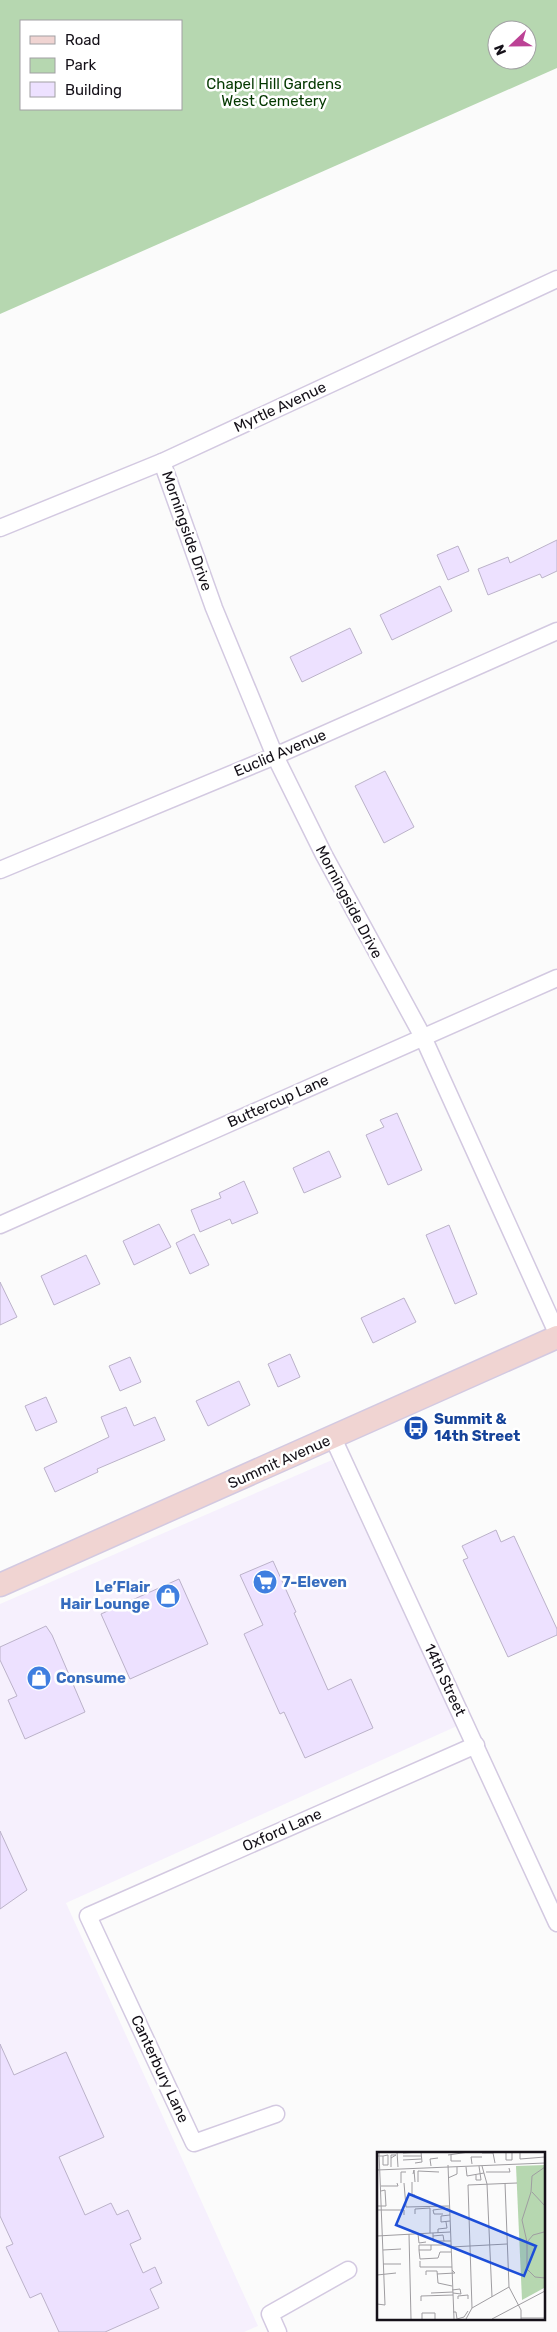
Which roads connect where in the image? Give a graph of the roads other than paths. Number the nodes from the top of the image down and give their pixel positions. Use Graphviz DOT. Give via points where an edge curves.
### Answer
graph roads {
  1 [pos="557,279"];
  2 [pos="162,462"];
  3 [pos="0,528"];
  4 [pos="557,631"];
  5 [pos="275,756"];
  6 [pos="0,870"];
  7 [pos="557,978"];
  8 [pos="423,1038"];
  9 [pos="0,1225"];
  10 [pos="557,1333"];
  11 [pos="557,1337"];
  12 [pos="333,1438"];
  13 [pos="0,1585"];
  14 [pos="476,1745"];
  15 [pos="88,1916"];
  16 [pos="557,1923"];
  17 [pos="276,2114"];
  18 [pos="348,2270"];
  19 [pos="278,2332"];
  1 -- 2 [label="street, Myrtle Avenue"];
  2 -- 3 [label="street, Myrtle Avenue"];
  2 -- 5 [label="street, Morningside Drive" via="214,608"];
  4 -- 5 [label="street, Euclid Avenue"];
  5 -- 6 [label="street, Euclid Avenue"];
  5 -- 8 [label="street, Morningside Drive" via="324,855"];
  7 -- 8 [label="street, Buttercup Lane"];
  8 -- 9 [label="street, Buttercup Lane"];
  8 -- 10 [label="street, Morningside Drive"];
  11 -- 12 [label="main road, Summit Avenue"];
  12 -- 13 [label="main road, Summit Avenue"];
  12 -- 14 [label="street, 14th Street"];
  14 -- 15 [label="street, Oxford Lane"];
  14 -- 16 [label="street, 14th Street"];
  15 -- 17 [label="street, Canterbury Lane" via="194,2143"];
  18 -- 19 [label="street" via="270,2314"];
}
